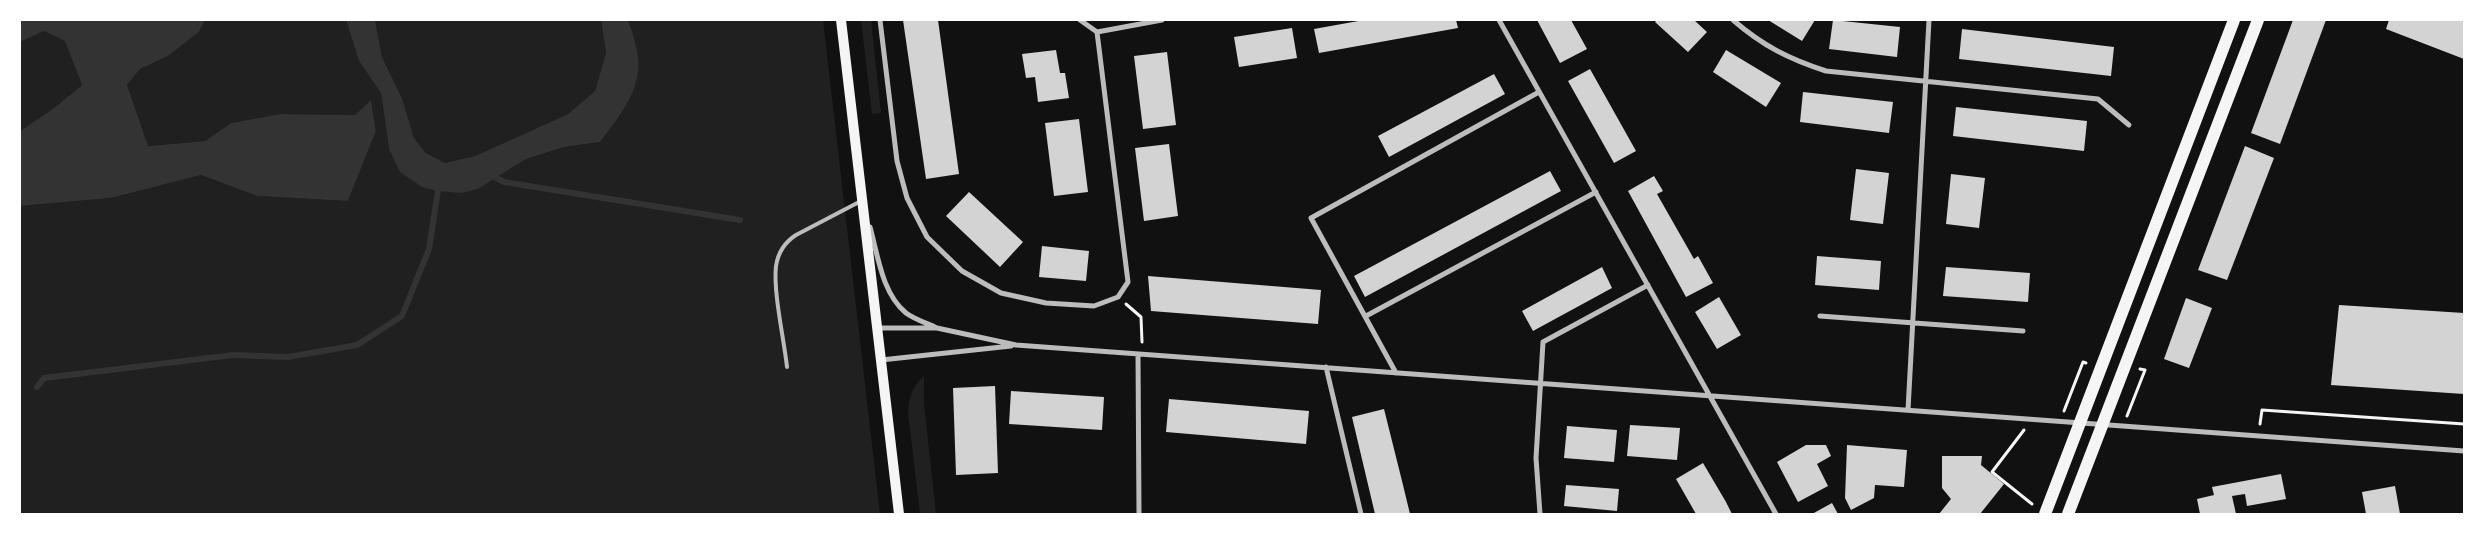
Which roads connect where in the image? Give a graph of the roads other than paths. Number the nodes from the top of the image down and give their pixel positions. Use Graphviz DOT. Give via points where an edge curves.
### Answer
graph roads {
  1 [pos="841,20"];
  2 [pos="880,20"];
  3 [pos="1080,20"];
  4 [pos="1162,20"];
  5 [pos="1499,20"];
  6 [pos="1734,20"];
  7 [pos="1929,20"];
  8 [pos="2234,20"];
  9 [pos="2258,20"];
  10 [pos="1097,32"];
  11 [pos="1926,81"];
  12 [pos="1540,92"];
  13 [pos="2129,124"];
  14 [pos="1596,192"];
  15 [pos="862,200"];
  16 [pos="1648,285"];
  17 [pos="1366,316"];
  18 [pos="1820,316"];
  19 [pos="1912,323"];
  20 [pos="878,328"];
  21 [pos="937,328"];
  22 [pos="2023,331"];
  23 [pos="1016,345"];
  24 [pos="1140,354"];
  25 [pos="881,360"];
  26 [pos="787,367"];
  27 [pos="1326,368"];
  28 [pos="1396,373"];
  29 [pos="1540,383"];
  30 [pos="1709,395"];
  31 [pos="1908,410"];
  32 [pos="2464,451"];
  33 [pos="900,514"];
  34 [pos="1139,514"];
  35 [pos="1361,514"];
  36 [pos="1540,514"];
  37 [pos="1776,514"];
  38 [pos="2045,514"];
  39 [pos="2068,514"];
  1 -- 15 [label="main road"];
  2 -- 10 [label="street" via="897,161 907,198 927,237 962,271 1001,293 1046,303 1094,306 1118,297 1128,282"];
  3 -- 10 [label="street"];
  4 -- 10 [label="street"];
  5 -- 12 [label="street"];
  6 -- 11 [label="street" via="1755,39 1790,59 1826,71"];
  7 -- 11 [label="street"];
  8 -- 38 [label="main road"];
  9 -- 39 [label="main road"];
  11 -- 13 [label="street" via="2098,99"];
  11 -- 19 [label="street"];
  12 -- 14 [label="street"];
  12 -- 17 [label="street" via="1312,218"];
  14 -- 16 [label="street"];
  14 -- 17 [label="street"];
  15 -- 20 [label="main road"];
  15 -- 21 [label="street" via="883,278 892,297 907,314"];
  15 -- 26 [label="lane" via="796,235 787,241 780,254 776,279"];
  16 -- 29 [label="street" via="1543,342"];
  16 -- 30 [label="street"];
  17 -- 28 [label="street"];
  18 -- 19 [label="street"];
  19 -- 22 [label="street"];
  19 -- 31 [label="street"];
  20 -- 21 [label="street"];
  20 -- 25 [label="main road"];
  21 -- 23 [label="street"];
  23 -- 24 [label="street"];
  23 -- 25 [label="street"];
  24 -- 27 [label="street"];
  24 -- 34 [label="street"];
  25 -- 33 [label="main road"];
  27 -- 28 [label="street"];
  27 -- 35 [label="street"];
  28 -- 29 [label="street"];
  29 -- 30 [label="street"];
  29 -- 36 [label="street" via="1536,458"];
  30 -- 31 [label="street"];
  30 -- 37 [label="street"];
  31 -- 32 [label="street"];
}
